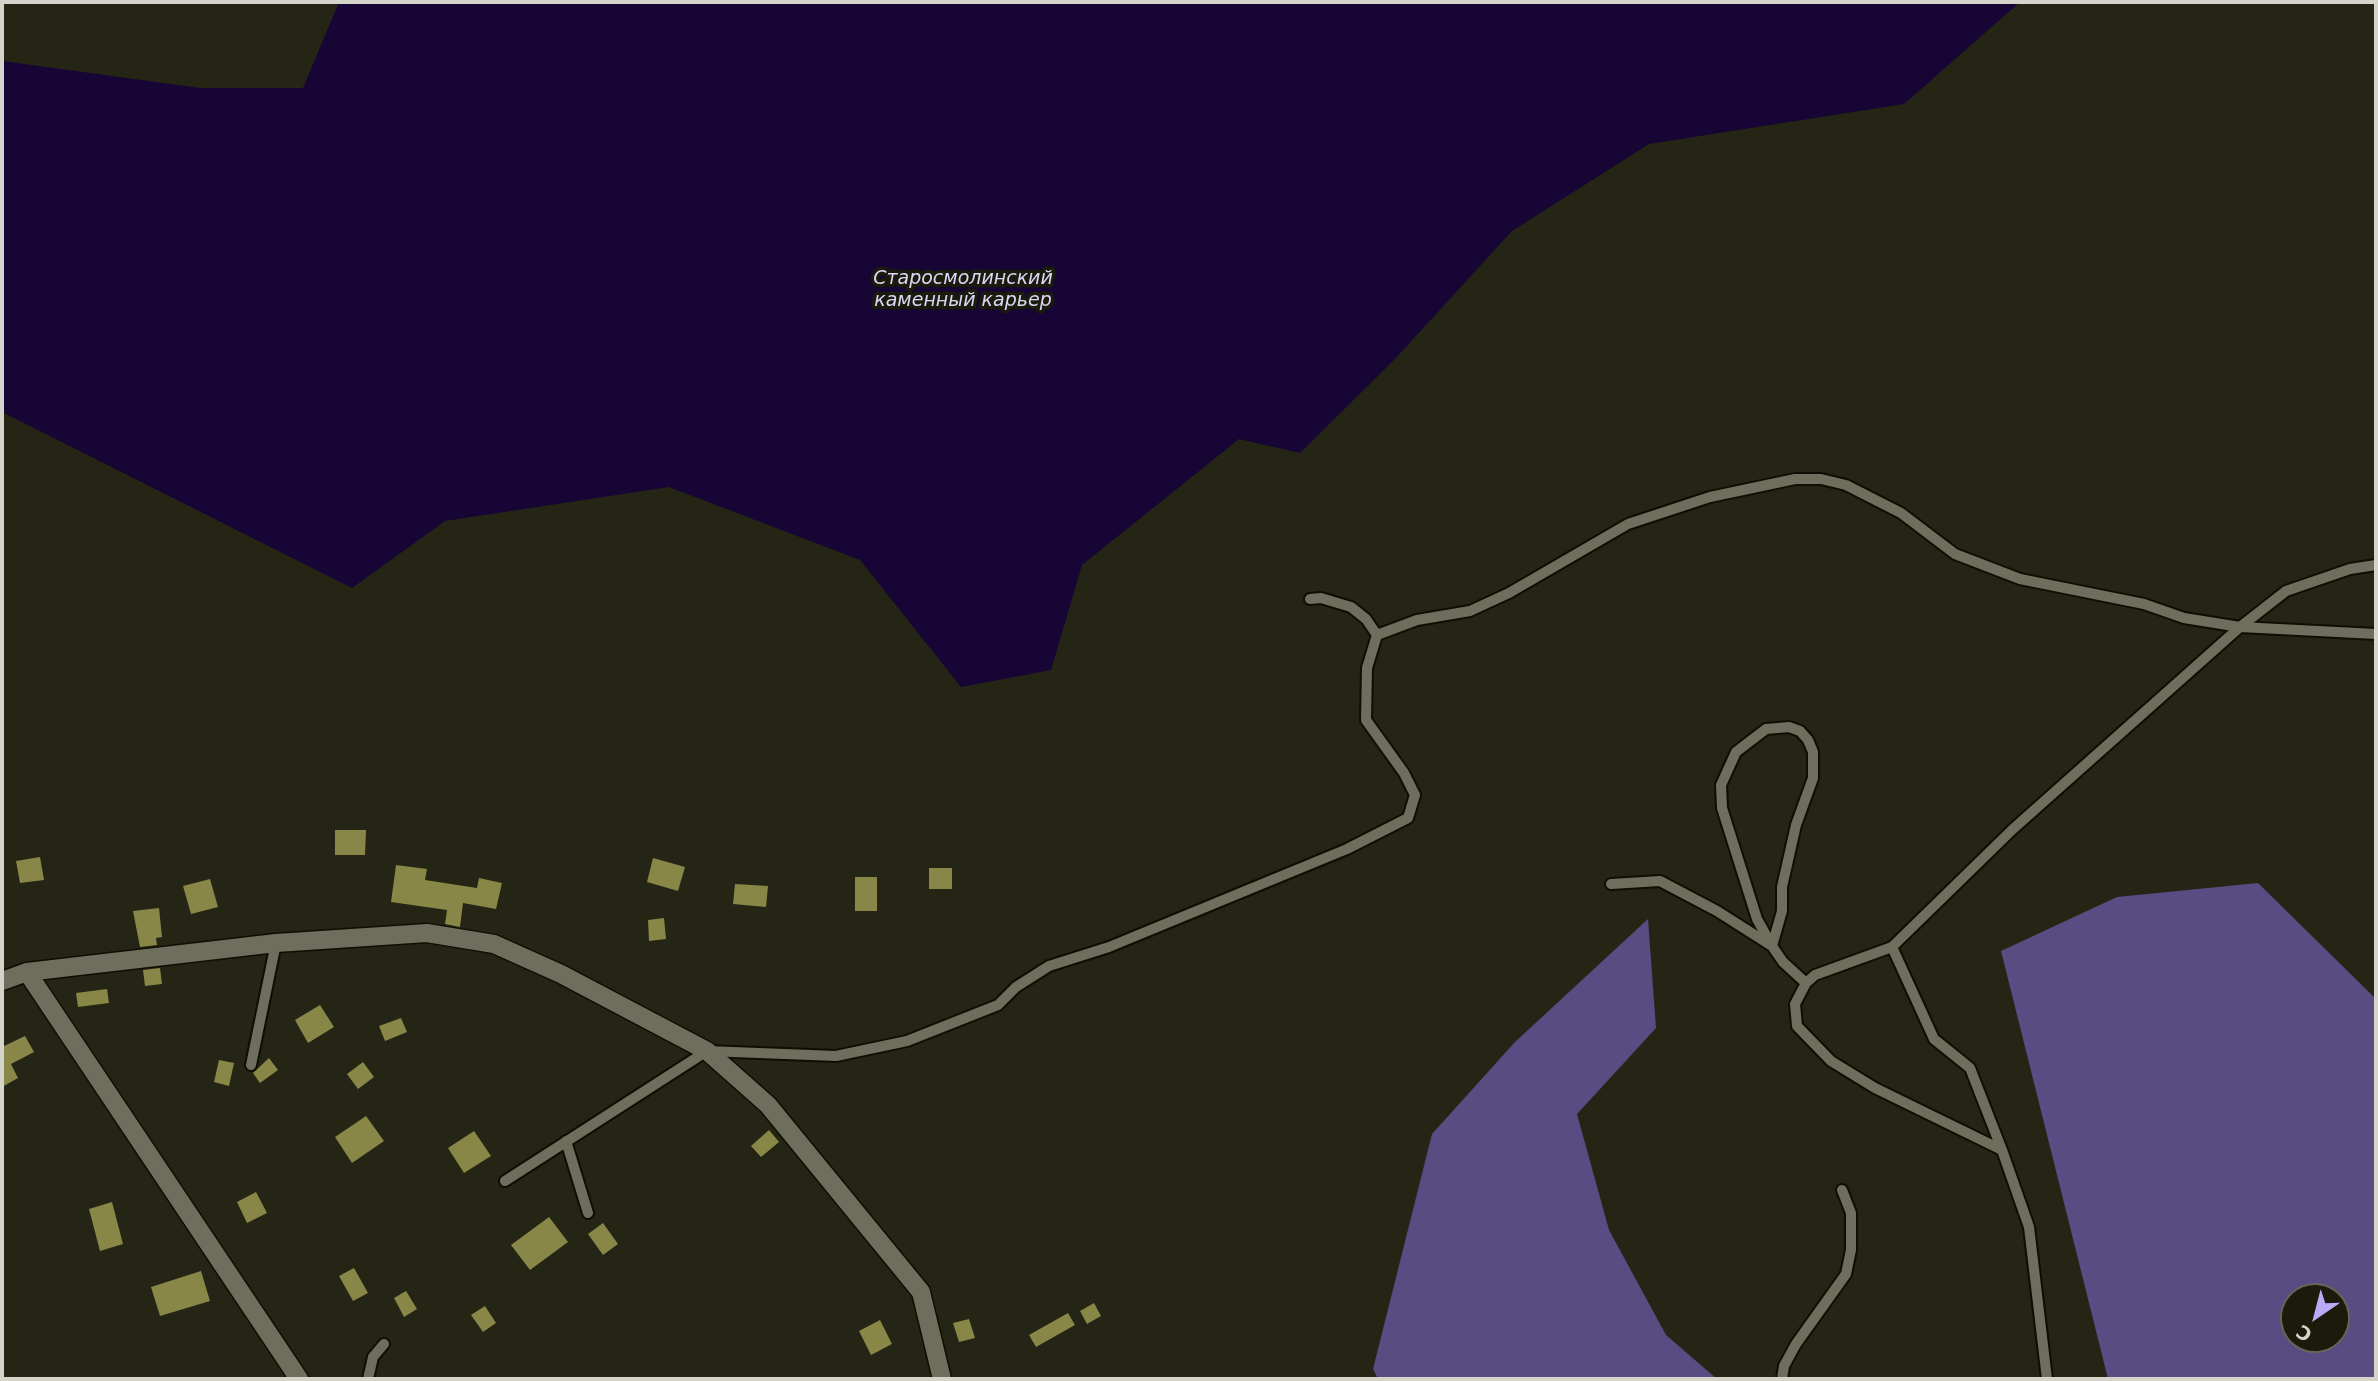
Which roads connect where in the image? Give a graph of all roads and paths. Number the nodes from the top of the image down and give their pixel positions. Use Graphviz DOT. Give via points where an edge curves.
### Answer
graph roads {
  1 [pos="2376,565"];
  2 [pos="1310,599"];
  3 [pos="2240,627"];
  4 [pos="2376,634"];
  5 [pos="1377,635"];
  6 [pos="1611,884"];
  7 [pos="276,943"];
  8 [pos="1772,946"];
  9 [pos="1892,947"];
  10 [pos="27,972"];
  11 [pos="2,981"];
  12 [pos="1806,983"];
  13 [pos="707,1051"];
  14 [pos="251,1065"];
  15 [pos="566,1141"];
  16 [pos="2002,1150"];
  17 [pos="505,1181"];
  18 [pos="1842,1190"];
  19 [pos="588,1213"];
  20 [pos="384,1344"];
  21 [pos="299,1379"];
  22 [pos="368,1379"];
  23 [pos="942,1379"];
  24 [pos="1782,1379"];
  25 [pos="2047,1379"];
  1 -- 3 [label="lane" via="2286,591"];
  2 -- 5 [label="lane" via="1351,607"];
  3 -- 4 [label="lane"];
  3 -- 5 [label="lane" via="2020,579 1955,554 1901,513 1846,485 1795,479 1710,497 1628,524 1470,611 1416,620"];
  3 -- 9 [label="lane" via="2013,829"];
  5 -- 13 [label="lane" via="1367,667 1366,720 1415,795 1408,818 1297,870 1109,947 1049,966 998,1005 907,1041 836,1056"];
  6 -- 8 [label="lane" via="1660,881"];
  7 -- 10 [label="street"];
  7 -- 13 [label="street" via="427,933 494,944"];
  7 -- 14 [label="lane"];
  8 -- 8 [label="lane" via="1757,919 1722,808 1721,785 1736,752 1766,729 1789,727 1808,740 1813,778 1796,825"];
  8 -- 12 [label="lane"];
  9 -- 12 [label="lane" via="1815,975"];
  9 -- 16 [label="lane" via="1934,1038 1970,1068"];
  10 -- 11 [label="street"];
  10 -- 21 [label="street"];
  12 -- 16 [label="lane" via="1795,1004 1797,1026 1831,1061 1875,1088"];
  13 -- 15 [label="lane"];
  13 -- 23 [label="street" via="768,1105 920,1292"];
  15 -- 17 [label="lane"];
  15 -- 19 [label="lane"];
  16 -- 25 [label="lane" via="2029,1227"];
  18 -- 24 [label="lane" via="1851,1213 1852,1250 1846,1274 1796,1344"];
  20 -- 22 [label="lane" via="373,1357"];
}
